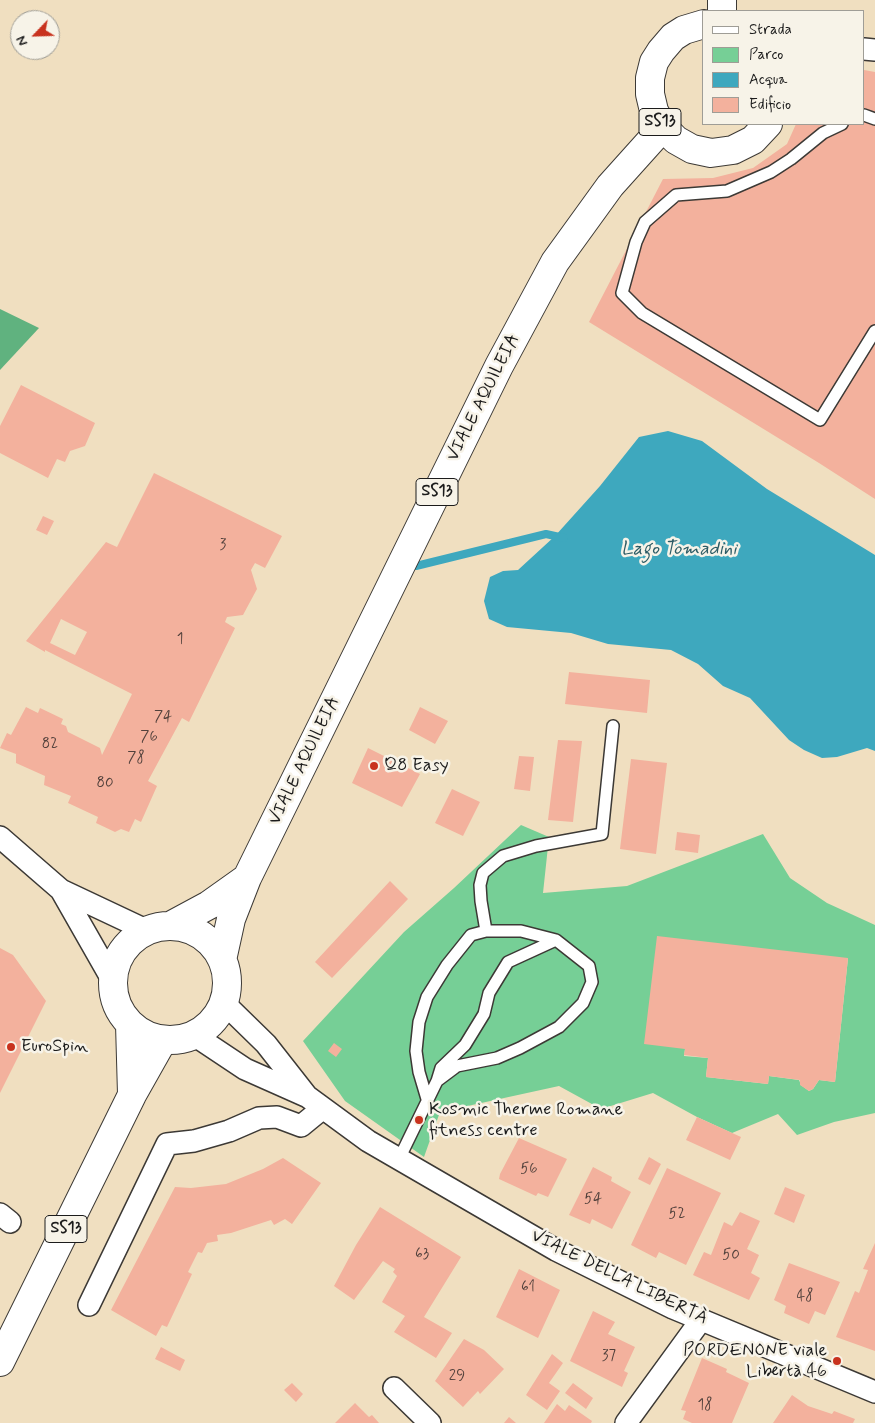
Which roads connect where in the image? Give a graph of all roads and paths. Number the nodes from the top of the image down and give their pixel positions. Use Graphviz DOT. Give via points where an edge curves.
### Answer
graph roads {
  1 [pos="702,25"];
  2 [pos="767,125"];
  3 [pos="840,125"];
  4 [pos="663,128"];
  5 [pos="875,330"];
  6 [pos="612,726"];
  7 [pos="0,837"];
  8 [pos="247,878"];
  9 [pos="61,890"];
  10 [pos="159,929"];
  11 [pos="486,930"];
  12 [pos="556,940"];
  13 [pos="222,960"];
  14 [pos="114,983"];
  15 [pos="224,1003"];
  16 [pos="130,1024"];
  17 [pos="194,1035"];
  18 [pos="163,1040"];
  19 [pos="437,1081"];
  20 [pos="132,1095"];
  21 [pos="427,1099"];
  22 [pos="315,1102"];
  23 [pos="399,1159"];
  24 [pos="90,1305"];
  25 [pos="701,1320"];
  26 [pos="0,1362"];
  27 [pos="394,1388"];
  28 [pos="875,1392"];
  29 [pos="430,1423"];
  30 [pos="626,1423"];
  1 -- 4 [label="main road, SS13" via="673,37 654,62 650,94"];
  2 -- 4 [label="main road, SS13" via="753,140 733,150 711,153 692,149"];
  3 -- 5 [label="lane" via="823,133 763,176 727,191 676,195 645,222 622,293 642,312 820,420"];
  4 -- 8 [label="main road, VIALE AQUILEIA / SS13" via="610,186 555,262 499,366"];
  6 -- 11 [label="lane" via="602,834 536,846 503,856 483,873 480,885"];
  7 -- 9 [label="street"];
  8 -- 10 [label="main road, VIALE AQUILEIA / SS13" via="210,904"];
  8 -- 13 [label="main road, VIALE AQUILEIA / SS13" via="230,919"];
  9 -- 10 [label="street"];
  9 -- 14 [label="street"];
  10 -- 13 [label="main road, VIALE AQUILEIA / SS13" via="184,928 196,933 216,949"];
  10 -- 14 [label="main road, VIALE AQUILEIA / SS13" via="138,936 123,952"];
  11 -- 12 [label="lane" via="521,931"];
  11 -- 21 [label="lane" via="471,935 447,965 427,997 418,1022 416,1051"];
  12 -- 19 [label="lane" via="508,962 490,992 484,1014 465,1045 441,1068"];
  12 -- 19 [label="lane" via="589,966 592,982 583,1003 559,1027 520,1048 497,1058 457,1066"];
  13 -- 15 [label="main road, VIALE AQUILEIA / SS13" via="227,974"];
  14 -- 16 [label="main road, VIALE AQUILEIA / SS13" via="118,1006"];
  15 -- 17 [label="main road, VIALE AQUILEIA / SS13" via="212,1022"];
  15 -- 22 [label="street, VIALE DELLA LIBERTÀ" via="266,1044"];
  16 -- 18 [label="main road, VIALE AQUILEIA / SS13" via="140,1032"];
  16 -- 20 [label="main road, SS13"];
  17 -- 18 [label="main road, VIALE AQUILEIA / SS13" via="179,1040"];
  17 -- 22 [label="street, VIALE DELLA LIBERTÀ" via="245,1069"];
  18 -- 20 [label="main road, SS13"];
  19 -- 21 [label="lane"];
  20 -- 26 [label="main road, SS13"];
  21 -- 23 [label="lane"];
  22 -- 23 [label="street, VIALE DELLA LIBERTÀ" via="368,1141"];
  22 -- 24 [label="street" via="300,1126 277,1117 259,1118 194,1141 167,1144"];
  23 -- 25 [label="street, VIALE DELLA LIBERTÀ" via="556,1250"];
  25 -- 28 [label="street, VIALE DELLA LIBERTÀ"];
  25 -- 30 [label="street"];
  27 -- 29 [label="street"];
}
